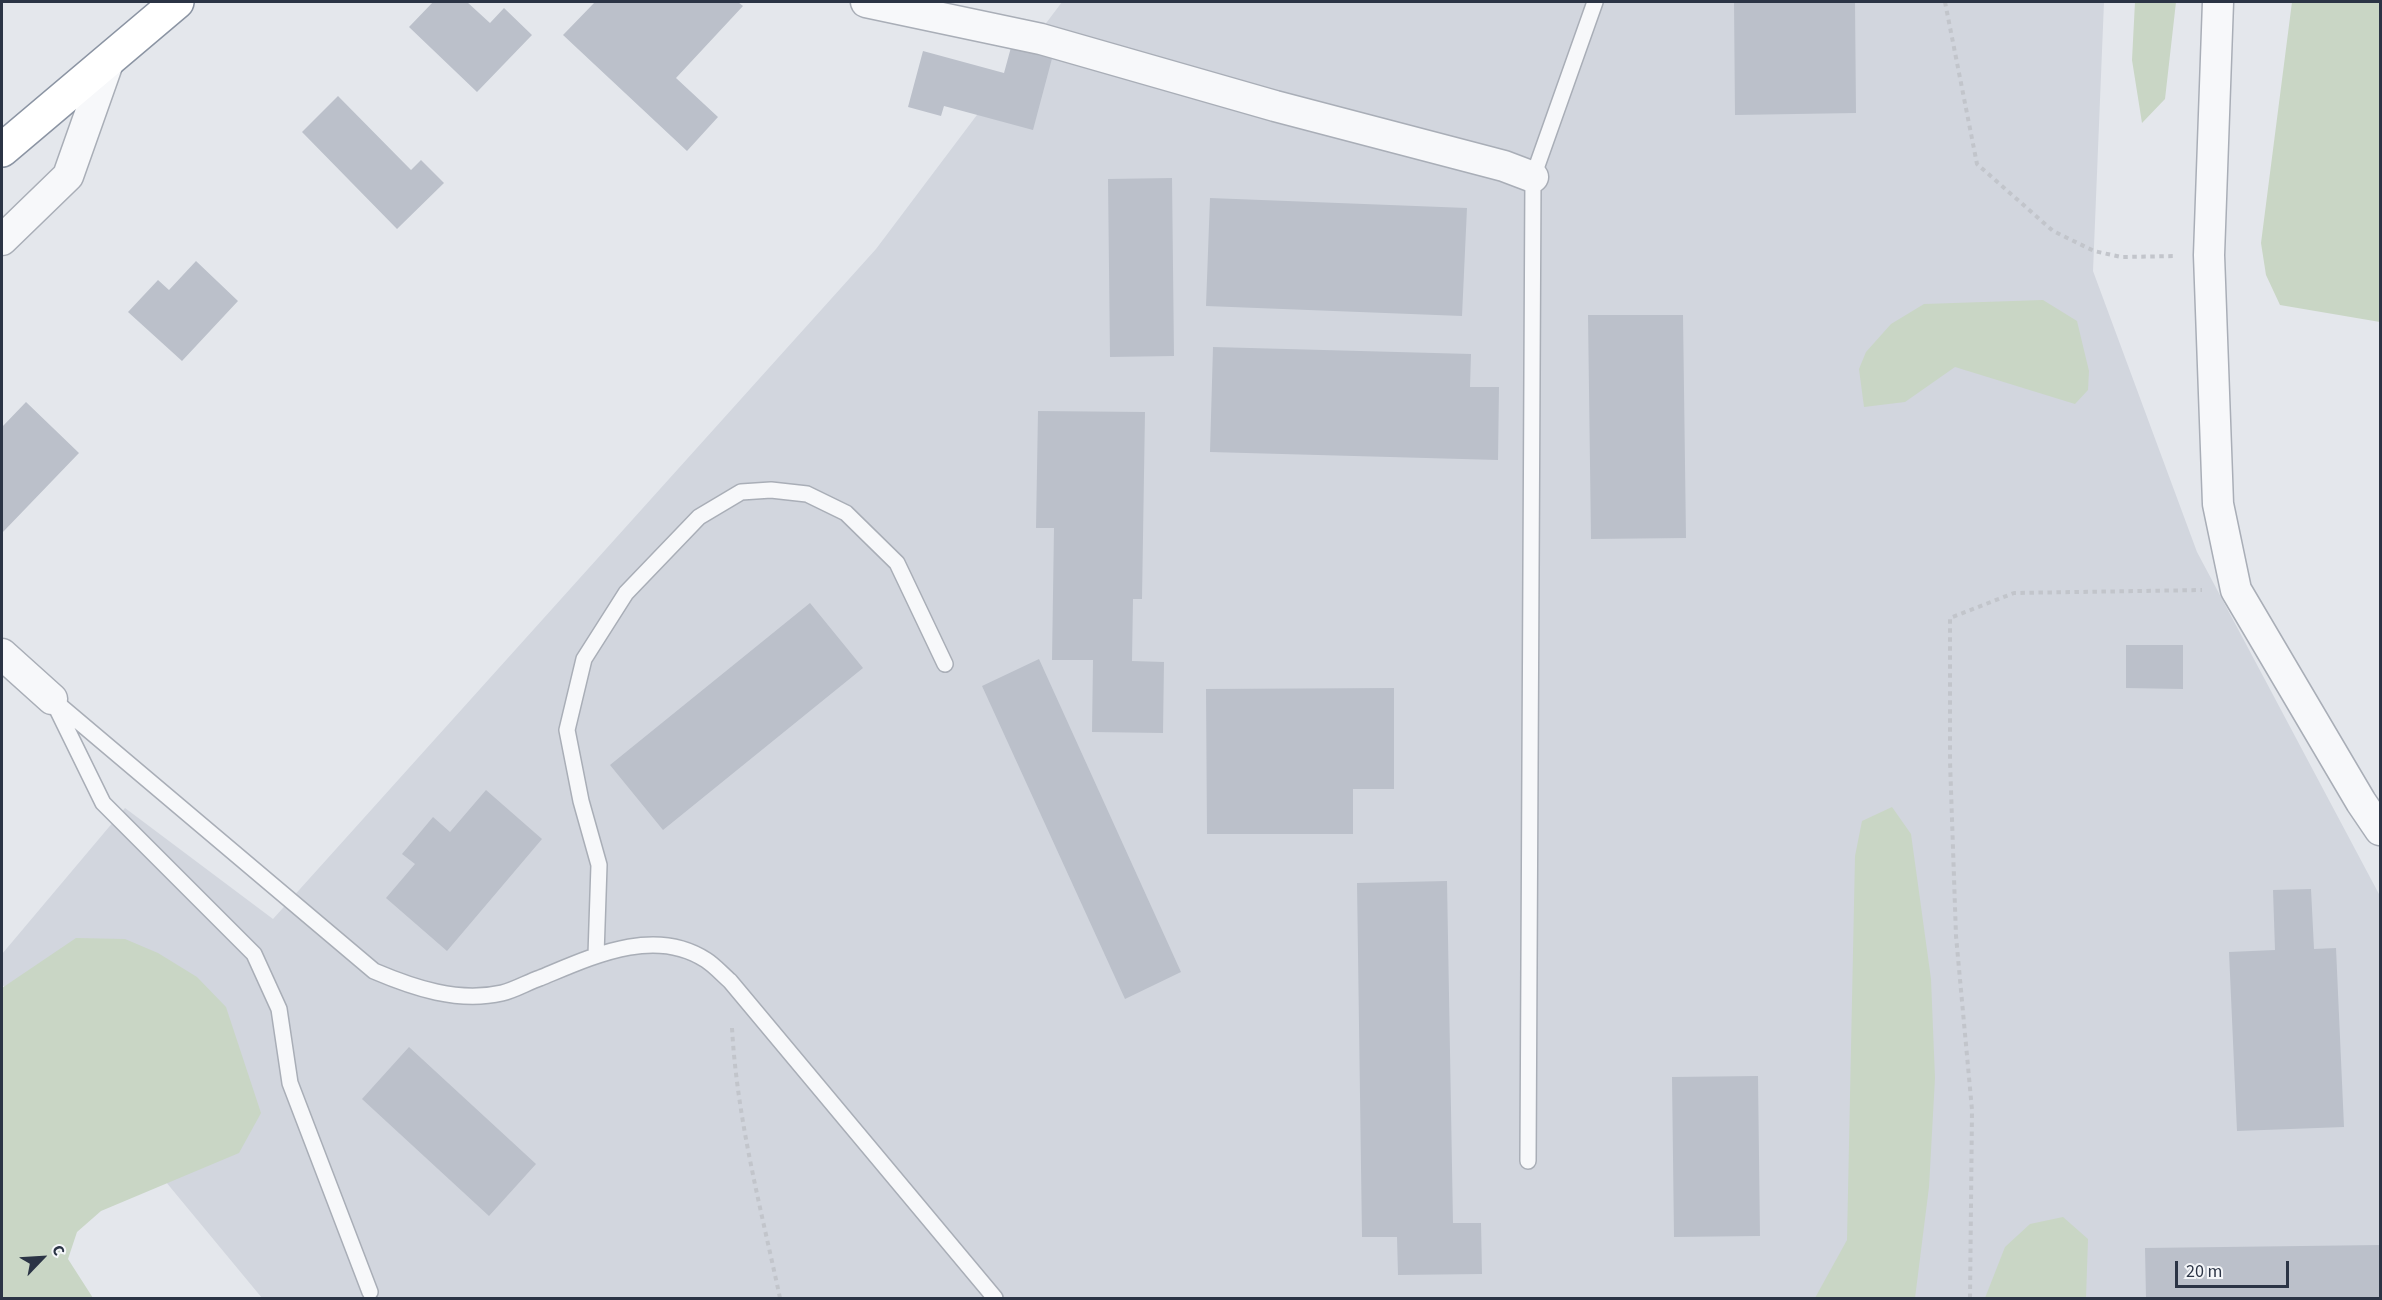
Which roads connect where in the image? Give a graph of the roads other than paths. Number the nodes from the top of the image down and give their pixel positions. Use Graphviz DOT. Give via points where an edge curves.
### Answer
graph roads {
  1 [pos="177,2"];
  2 [pos="866,2"];
  3 [pos="1596,2"];
  4 [pos="2218,2"];
  5 [pos="109,60"];
  6 [pos="2,150"];
  7 [pos="1533,177"];
  8 [pos="2,240"];
  9 [pos="2,654"];
  10 [pos="945,664"];
  11 [pos="52,699"];
  12 [pos="2380,830"];
  13 [pos="596,955"];
  14 [pos="1528,1161"];
  15 [pos="370,1292"];
  16 [pos="996,1299"];
  1 -- 5 [label="highway"];
  2 -- 7 [label="street" via="1041,39"];
  3 -- 7 [label="lane"];
  4 -- 12 [label="street" via="2209,255 2218,504 2235,590"];
  5 -- 6 [label="highway"];
  5 -- 8 [label="street" via="69,176"];
  7 -- 14 [label="lane"];
  9 -- 11 [label="street"];
  10 -- 13 [label="lane" via="897,563 846,513 807,494 771,490 741,492 699,517 626,592 584,659 567,730 599,865"];
  11 -- 13 [label="lane" via="374,971 412,987 455,995 502,993"];
  11 -- 15 [label="lane" via="103,803 254,954 279,1009 290,1083"];
  13 -- 16 [label="lane" via="638,945 676,947 706,960 730,981"];
}
